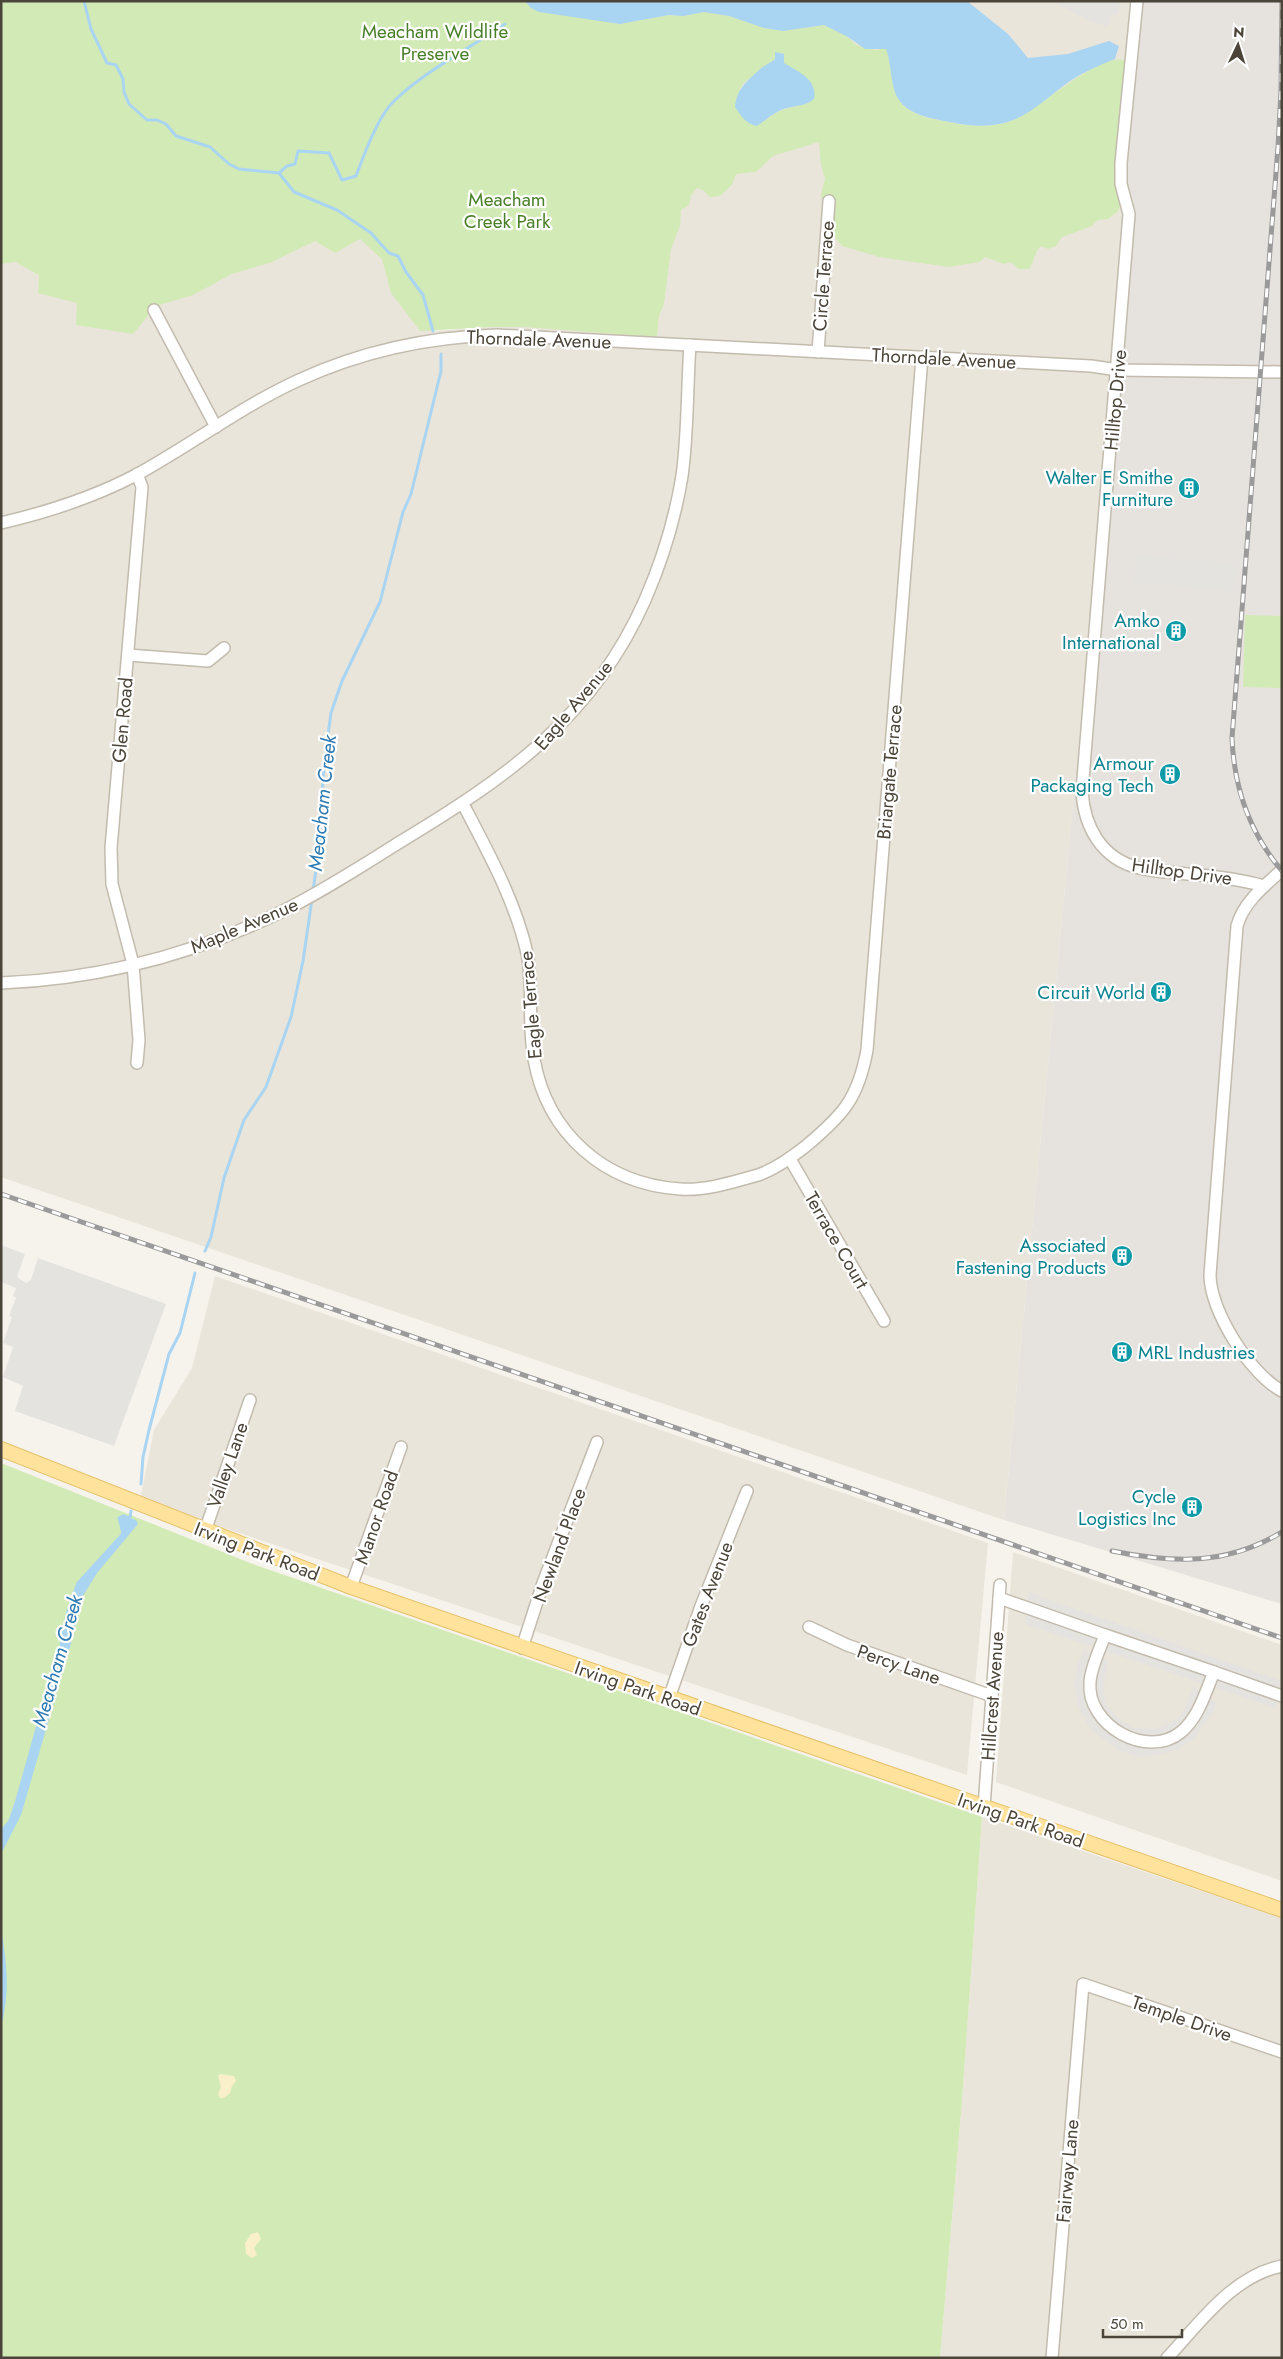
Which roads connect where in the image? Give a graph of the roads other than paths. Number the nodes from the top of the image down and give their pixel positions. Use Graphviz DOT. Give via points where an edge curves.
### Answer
graph roads {
  1 [pos="1137,1"];
  2 [pos="829,201"];
  3 [pos="154,310"];
  4 [pos="690,345"];
  5 [pos="818,352"];
  6 [pos="922,357"];
  7 [pos="1118,370"];
  8 [pos="1282,372"];
  9 [pos="216,427"];
  10 [pos="137,474"];
  11 [pos="1,523"];
  12 [pos="224,648"];
  13 [pos="128,655"];
  14 [pos="463,804"];
  15 [pos="1282,870"];
  16 [pos="1264,886"];
  17 [pos="133,964"];
  18 [pos="1,983"];
  19 [pos="137,1063"];
  20 [pos="560,1124"];
  21 [pos="790,1159"];
  22 [pos="884,1320"];
  23 [pos="1282,1391"];
  24 [pos="250,1400"];
  25 [pos="597,1442"];
  26 [pos="401,1447"];
  27 [pos="1,1449"];
  28 [pos="746,1491"];
  29 [pos="205,1530"];
  30 [pos="1000,1585"];
  31 [pos="351,1587"];
  32 [pos="999,1598"];
  33 [pos="809,1627"];
  34 [pos="1105,1635"];
  35 [pos="522,1648"];
  36 [pos="1214,1672"];
  37 [pos="992,1696"];
  38 [pos="1282,1696"];
  39 [pos="669,1698"];
  40 [pos="984,1807"];
  41 [pos="1282,1910"];
  42 [pos="1083,1984"];
  43 [pos="1282,2052"];
  44 [pos="1282,2266"];
  45 [pos="1052,2358"];
  46 [pos="1167,2358"];
  1 -- 7 [label="street, Hilltop Drive" via="1121,163 1121,184 1129,214"];
  2 -- 5 [label="street, Circle Terrace"];
  3 -- 9 [label="street"];
  4 -- 5 [label="street, Thorndale Avenue"];
  4 -- 9 [label="street, Thorndale Avenue" via="496,335 421,341 389,347 336,364 298,380"];
  4 -- 14 [label="street, Eagle Avenue" via="677,504 660,564 644,602 615,655 563,723 533,752"];
  5 -- 6 [label="street, Thorndale Avenue"];
  6 -- 7 [label="street, Thorndale Avenue"];
  6 -- 21 [label="street, Briargate Terrace" via="867,1050 858,1084 837,1119"];
  7 -- 8 [label="street, Thorndale Avenue"];
  7 -- 16 [label="street, Hilltop Drive" via="1082,791 1083,810 1102,848 1123,863 1139,868 1234,878"];
  9 -- 10 [label="street, Thorndale Avenue"];
  10 -- 11 [label="street, Thorndale Avenue" via="73,502"];
  10 -- 13 [label="street, Glen Road" via="142,487"];
  12 -- 13 [label="street" via="208,661"];
  13 -- 17 [label="street, Glen Road" via="111,848 112,884"];
  14 -- 17 [label="street, Maple Avenue" via="309,897 269,917 211,942"];
  14 -- 20 [label="street, Eagle Terrace" via="503,884 520,927 531,984 534,1061 543,1092"];
  15 -- 16 [label="street"];
  16 -- 23 [label="street, Hilltop Drive" via="1240,913 1237,926 1210,1274 1211,1293 1218,1311 1256,1371"];
  17 -- 18 [label="street, Maple Avenue" via="52,980"];
  17 -- 19 [label="street, Glen Road" via="139,1040"];
  20 -- 21 [label="street, Briargate Terrace" via="572,1140 604,1166 631,1179 680,1189 711,1187 761,1174"];
  21 -- 22 [label="street, Terrace Court"];
  24 -- 29 [label="street, Valley Lane"];
  25 -- 35 [label="street, Newland Place"];
  26 -- 31 [label="street, Manor Road"];
  27 -- 29 [label="main road, Irving Park Road"];
  28 -- 39 [label="street, Gates Avenue"];
  29 -- 31 [label="main road, Irving Park Road"];
  30 -- 32 [label="street, Hillcrest Avenue"];
  31 -- 35 [label="main road, Irving Park Road"];
  32 -- 34 [label="street"];
  32 -- 37 [label="street, Hillcrest Avenue"];
  33 -- 37 [label="street, Percy Lane" via="847,1645"];
  34 -- 36 [label="street"];
  34 -- 36 [label="street" via="1090,1683 1094,1706 1108,1726 1131,1740 1158,1742 1180,1733 1196,1715"];
  35 -- 39 [label="main road, Irving Park Road"];
  36 -- 38 [label="street"];
  37 -- 40 [label="street, Hillcrest Avenue"];
  39 -- 40 [label="main road, Irving Park Road"];
  40 -- 41 [label="main road, Irving Park Road"];
  42 -- 43 [label="street, Temple Drive"];
  42 -- 45 [label="street, Fairway Lane"];
  44 -- 46 [label="street" via="1261,2272 1232,2289"];
}
